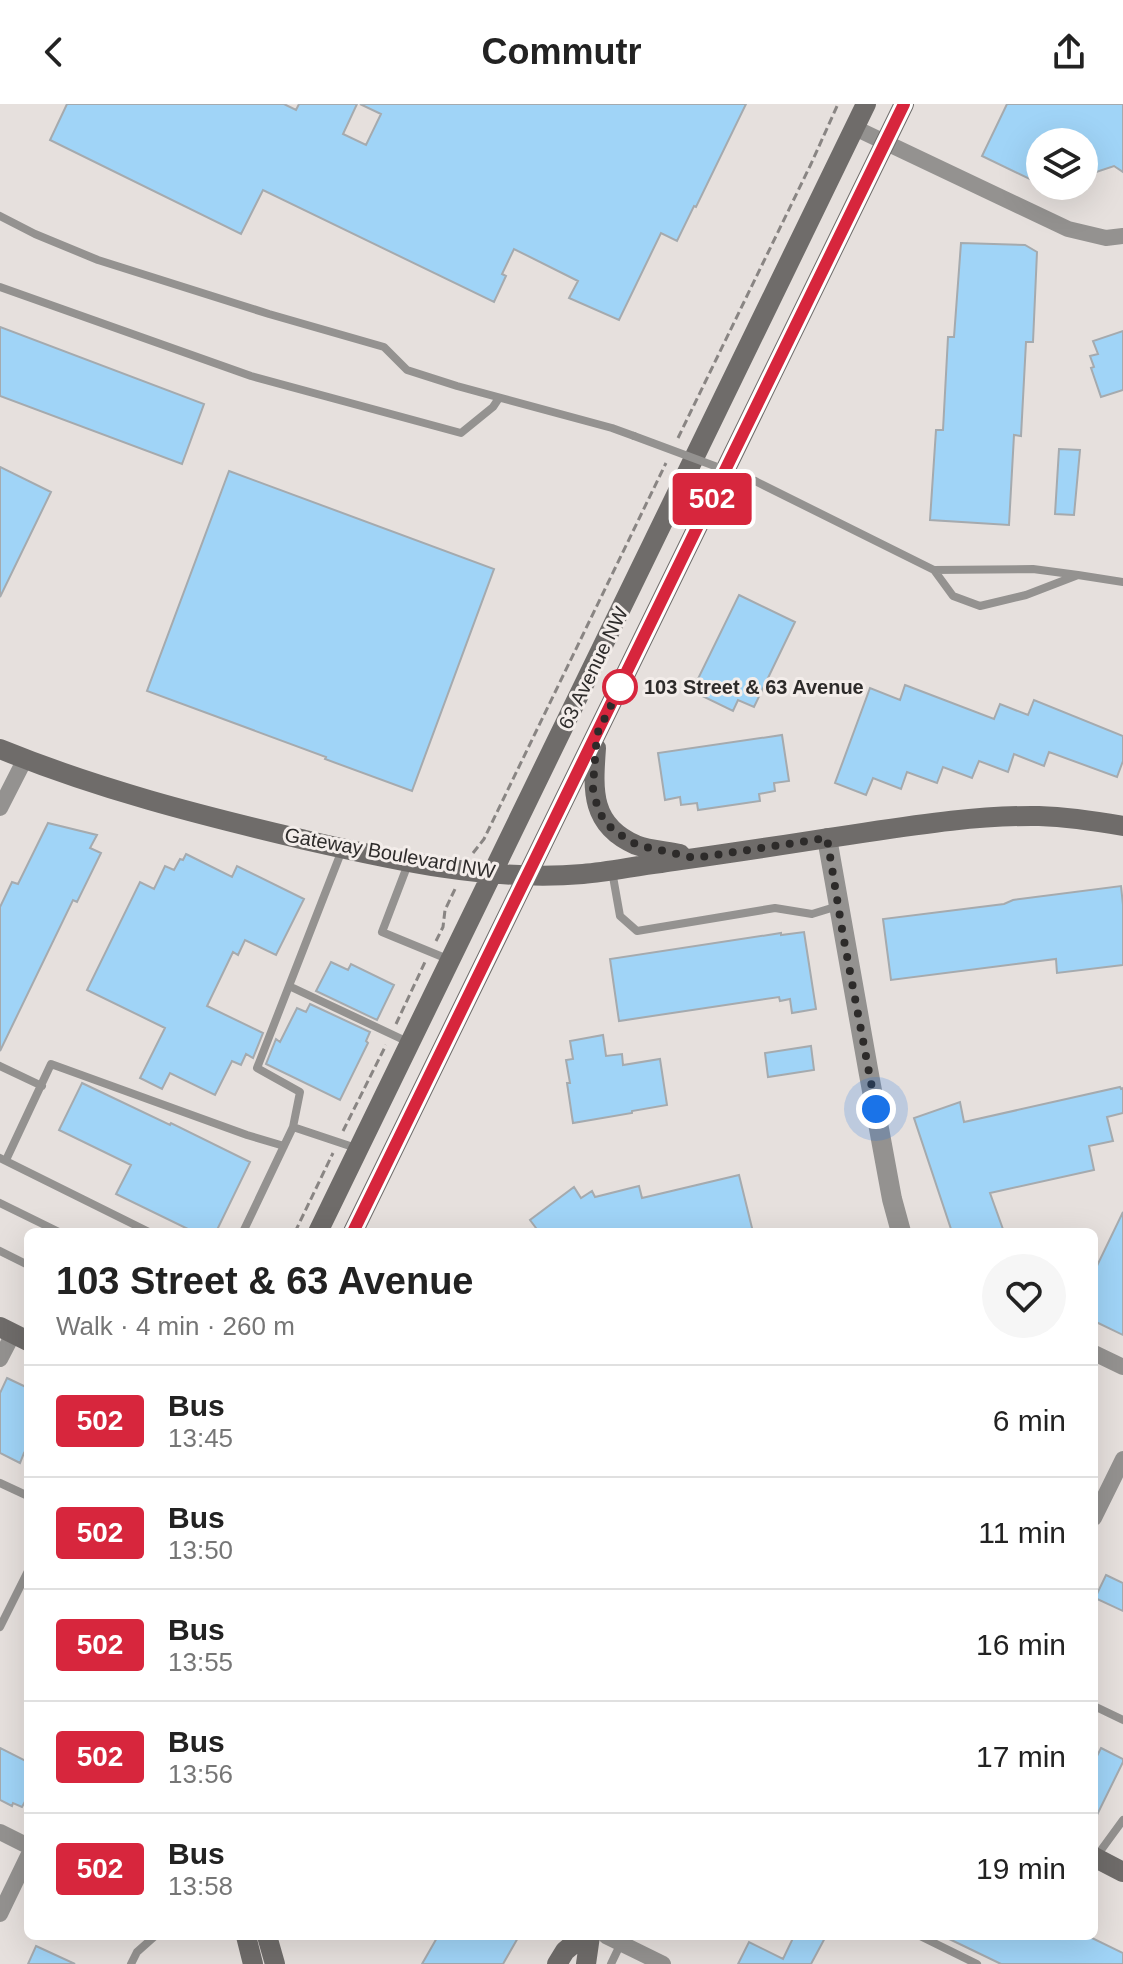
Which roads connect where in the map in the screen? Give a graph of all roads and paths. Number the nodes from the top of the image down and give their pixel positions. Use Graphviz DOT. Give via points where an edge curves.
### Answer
graph roads {
  1 [pos="838,104"];
  2 [pos="866,104"];
  3 [pos="904,104"];
  4 [pos="855,128"];
  5 [pos="886,141"];
  6 [pos="0,216"];
  7 [pos="1123,236"];
  8 [pos="0,287"];
  9 [pos="499,398"];
  10 [pos="679,437"];
  11 [pos="672,451"];
  12 [pos="934,570"];
  13 [pos="1078,575"];
  14 [pos="1123,582"];
  15 [pos="597,734"];
  16 [pos="0,749"];
  17 [pos="25,759"];
  18 [pos="0,808"];
  19 [pos="1123,826"];
  20 [pos="827,838"];
  21 [pos="343,848"];
  22 [pos="473,851"];
  23 [pos="695,858"];
  24 [pos="410,861"];
  25 [pos="612,870"];
  26 [pos="464,871"];
  27 [pos="493,873"];
  28 [pos="527,876"];
  29 [pos="838,906"];
  30 [pos="430,952"];
  31 [pos="451,961"];
  32 [pos="289,986"];
  33 [pos="391,1034"];
  34 [pos="410,1044"];
  35 [pos="0,1066"];
  36 [pos="42,1086"];
  37 [pos="293,1127"];
  38 [pos="338,1143"];
  39 [pos="284,1146"];
  40 [pos="359,1149"];
  41 [pos="3,1159"];
  42 [pos="0,1203"];
  43 [pos="51,1228"];
  44 [pos="141,1228"];
  45 [pos="245,1228"];
  46 [pos="297,1228"];
  47 [pos="320,1228"];
  48 [pos="355,1228"];
  49 [pos="900,1228"];
  50 [pos="0,1251"];
  51 [pos="24,1263"];
  52 [pos="14,1334"];
  53 [pos="1098,1355"];
  54 [pos="0,1359"];
  55 [pos="1123,1367"];
  56 [pos="1123,1459"];
  57 [pos="0,1483"];
  58 [pos="24,1494"];
  59 [pos="1098,1510"];
  60 [pos="24,1579"];
  61 [pos="0,1627"];
  62 [pos="1098,1708"];
  63 [pos="1123,1720"];
  64 [pos="1123,1820"];
  65 [pos="0,1832"];
  66 [pos="24,1844"];
  67 [pos="1098,1853"];
  68 [pos="1098,1859"];
  69 [pos="24,1864"];
  70 [pos="1123,1872"];
  71 [pos="0,1914"];
  72 [pos="150,1940"];
  73 [pos="247,1940"];
  74 [pos="268,1940"];
  75 [pos="578,1940"];
  76 [pos="589,1940"];
  77 [pos="613,1940"];
  78 [pos="928,1940"];
  79 [pos="131,1964"];
  80 [pos="253,1964"];
  81 [pos="275,1964"];
  82 [pos="557,1964"];
  83 [pos="586,1964"];
  84 [pos="611,1964"];
  85 [pos="663,1964"];
  86 [pos="977,1964"];
  1 -- 10 [label="path"];
  2 -- 4 [label="main road, 63 Avenue NW"];
  3 -- 5 [label="main road, 63 Avenue NW"];
  4 -- 5 [label="street"];
  4 -- 27 [label="main road, 63 Avenue NW"];
  5 -- 7 [label="street" via="1068,229 1106,238"];
  5 -- 15 [label="main road, 63 Avenue NW"];
  6 -- 9 [label="lane" via="98,260 384,347 407,370"];
  8 -- 9 [label="lane" via="251,376 461,433"];
  9 -- 12 [label="lane, bridge" via="612,428 755,481"];
  11 -- 22 [label="path" via="484,839"];
  12 -- 13 [label="lane" via="1033,569"];
  12 -- 13 [label="lane" via="953,596 980,606"];
  13 -- 14 [label="lane"];
  15 -- 23 [label="main road" via="593,790 603,819 637,845"];
  15 -- 28 [label="main road, 63 Avenue NW"];
  16 -- 17 [label="main road, Gateway Boulevard NW"];
  17 -- 18 [label="street"];
  17 -- 21 [label="main road, Gateway Boulevard NW" via="123,794"];
  19 -- 20 [label="main road, Gateway Boulevard NW" via="1039,816 982,818"];
  20 -- 23 [label="main road, Gateway Boulevard NW"];
  20 -- 29 [label="street"];
  21 -- 24 [label="main road, Gateway Boulevard NW"];
  21 -- 32 [label="lane"];
  23 -- 25 [label="main road, Gateway Boulevard NW"];
  24 -- 26 [label="main road, Gateway Boulevard NW"];
  24 -- 30 [label="lane" via="382,932"];
  25 -- 28 [label="main road, Gateway Boulevard NW"];
  25 -- 29 [label="lane" via="620,916 637,931 775,908 812,914"];
  26 -- 27 [label="main road, Gateway Boulevard NW"];
  26 -- 30 [label="path"];
  27 -- 28 [label="main road, Gateway Boulevard NW"];
  27 -- 31 [label="main road, 63 Avenue NW"];
  28 -- 48 [label="main road, 63 Avenue NW"];
  29 -- 49 [label="street"];
  30 -- 31 [label="lane"];
  30 -- 33 [label="path"];
  31 -- 34 [label="main road, 63 Avenue NW"];
  32 -- 33 [label="lane"];
  32 -- 37 [label="lane" via="257,1068 300,1092"];
  33 -- 34 [label="lane"];
  33 -- 38 [label="path"];
  34 -- 40 [label="main road, 63 Avenue NW"];
  35 -- 36 [label="lane"];
  36 -- 39 [label="lane" via="51,1064"];
  36 -- 41 [label="lane"];
  37 -- 38 [label="lane"];
  37 -- 39 [label="lane"];
  38 -- 40 [label="lane"];
  38 -- 46 [label="path"];
  39 -- 45 [label="lane"];
  40 -- 47 [label="main road, 63 Avenue NW"];
  41 -- 44 [label="lane"];
  42 -- 43 [label="lane"];
  50 -- 51 [label="lane"];
  52 -- 54 [label="street"];
  53 -- 55 [label="street"];
  56 -- 59 [label="street"];
  57 -- 58 [label="lane"];
  60 -- 61 [label="lane"];
  62 -- 63 [label="lane"];
  64 -- 67 [label="lane"];
  65 -- 66 [label="street"];
  68 -- 70 [label="main road"];
  69 -- 71 [label="street"];
  72 -- 79 [label="lane"];
  73 -- 80 [label="main road"];
  74 -- 81 [label="main road"];
  75 -- 82 [label="main road"];
  76 -- 83 [label="main road"];
  77 -- 84 [label="lane"];
  77 -- 85 [label="street"];
  78 -- 86 [label="lane"];
}
